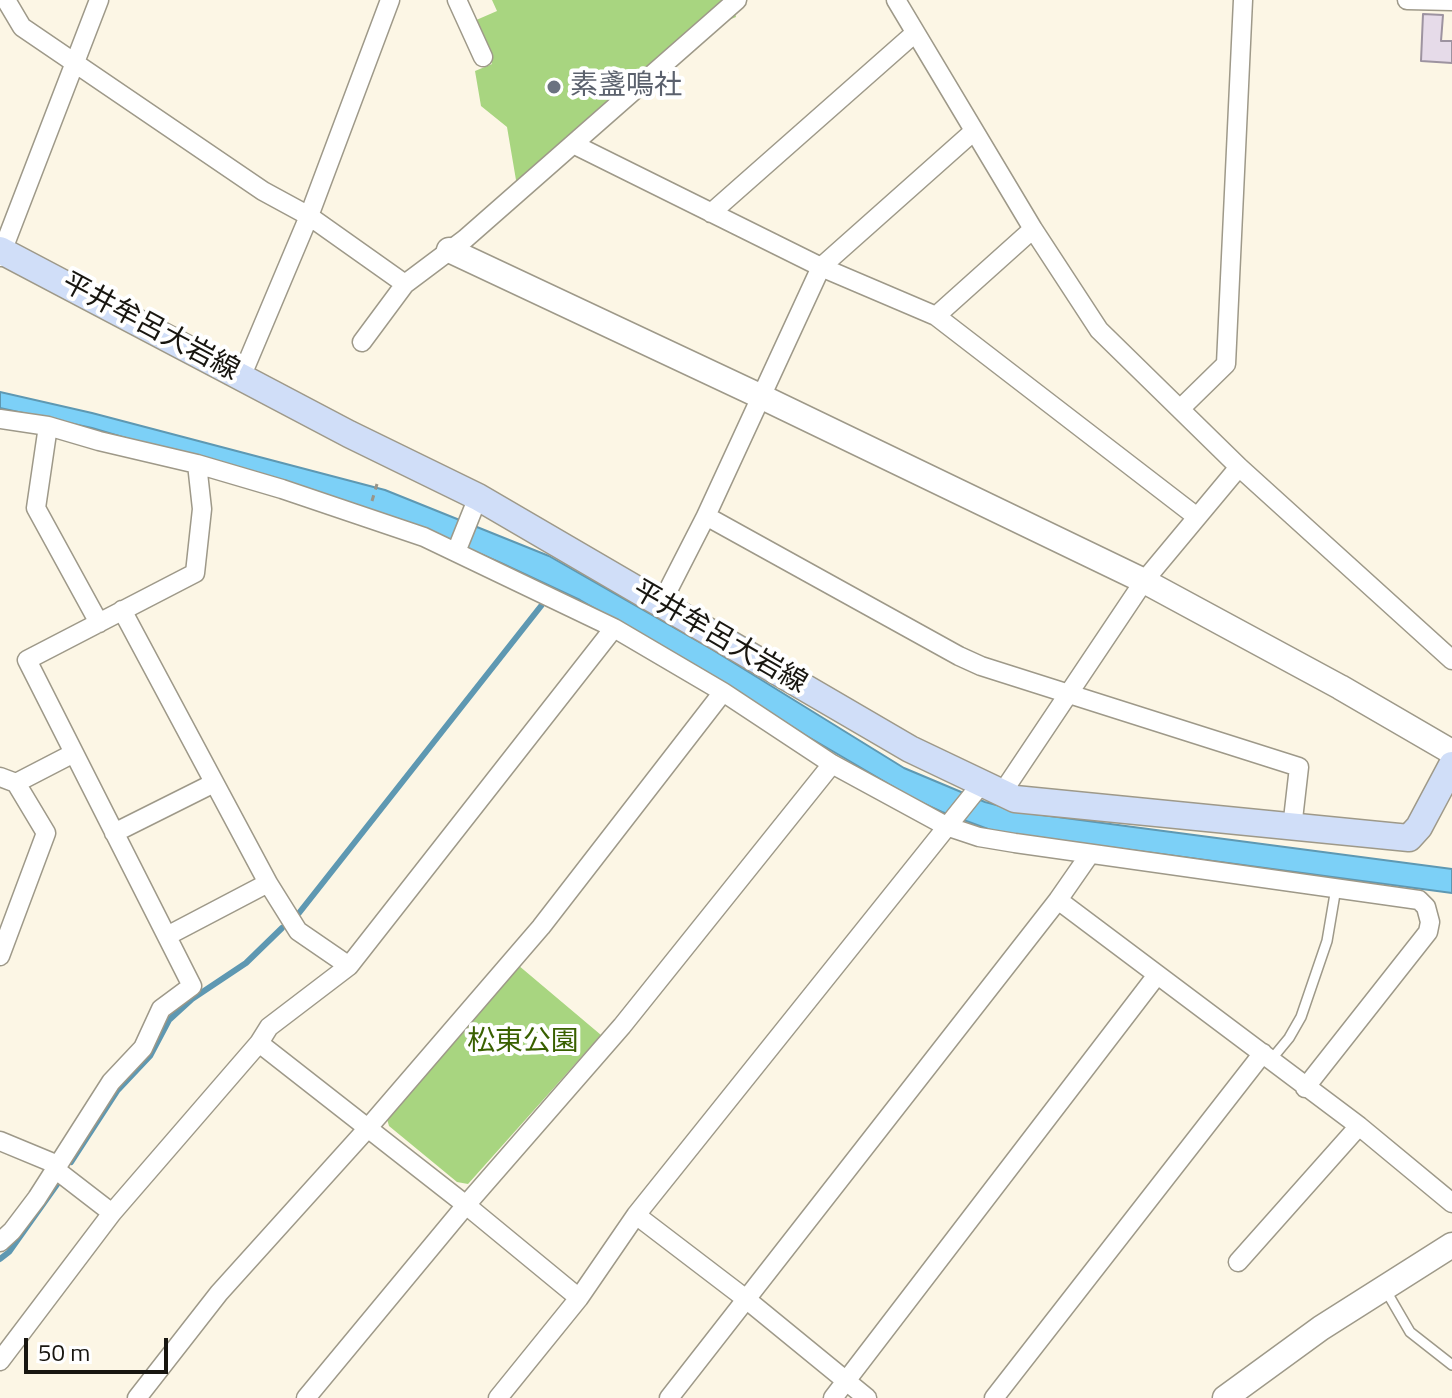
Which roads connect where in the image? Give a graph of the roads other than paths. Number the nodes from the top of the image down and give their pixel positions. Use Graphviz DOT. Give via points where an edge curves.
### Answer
graph roads {
  1 [pos="6,0"];
  2 [pos="99,0"];
  3 [pos="390,0"];
  4 [pos="457,0"];
  5 [pos="737,0"];
  6 [pos="896,0"];
  7 [pos="1243,0"];
  8 [pos="1407,0"];
  9 [pos="1452,1"];
  10 [pos="915,33"];
  11 [pos="483,57"];
  12 [pos="74,63"];
  13 [pos="974,131"];
  14 [pos="573,144"];
  15 [pos="711,213"];
  16 [pos="309,216"];
  17 [pos="1033,229"];
  18 [pos="449,250"];
  19 [pos="1,253"];
  20 [pos="821,267"];
  21 [pos="405,284"];
  22 [pos="936,316"];
  23 [pos="362,342"];
  24 [pos="242,375"];
  25 [pos="762,397"];
  26 [pos="1180,409"];
  27 [pos="0,419"];
  28 [pos="48,426"];
  29 [pos="197,464"];
  30 [pos="1239,467"];
  31 [pos="474,507"];
  32 [pos="706,516"];
  33 [pos="1197,517"];
  34 [pos="456,552"];
  35 [pos="1144,581"];
  36 [pos="661,604"];
  37 [pos="122,610"];
  38 [pos="99,623"];
  39 [pos="614,628"];
  40 [pos="1452,660"];
  41 [pos="723,692"];
  42 [pos="1070,693"];
  43 [pos="1452,752"];
  44 [pos="74,753"];
  45 [pos="832,764"];
  46 [pos="1452,765"];
  47 [pos="8,780"];
  48 [pos="214,783"];
  49 [pos="986,790"];
  50 [pos="950,823"];
  51 [pos="1292,828"];
  52 [pos="114,833"];
  53 [pos="1090,854"];
  54 [pos="268,883"];
  55 [pos="1336,888"];
  56 [pos="1058,900"];
  57 [pos="167,936"];
  58 [pos="0,956"];
  59 [pos="349,966"];
  60 [pos="1157,975"];
  61 [pos="259,1043"];
  62 [pos="1266,1057"];
  63 [pos="1305,1088"];
  64 [pos="1359,1126"];
  65 [pos="367,1129"];
  66 [pos="0,1141"];
  67 [pos="56,1167"];
  68 [pos="1452,1203"];
  69 [pos="466,1205"];
  70 [pos="112,1213"];
  71 [pos="636,1215"];
  72 [pos="0,1242"];
  73 [pos="1452,1245"];
  74 [pos="1238,1262"];
  75 [pos="1385,1289"];
  76 [pos="579,1298"];
  77 [pos="746,1299"];
  78 [pos="0,1361"];
  79 [pos="1452,1365"];
  80 [pos="845,1382"];
  81 [pos="137,1398"];
  82 [pos="306,1398"];
  83 [pos="498,1398"];
  84 [pos="669,1398"];
  85 [pos="833,1398"];
  86 [pos="867,1398"];
  87 [pos="994,1398"];
  88 [pos="1225,1398"];
  1 -- 12 [label="street" via="22,27"];
  2 -- 12 [label="street"];
  3 -- 16 [label="street"];
  4 -- 11 [label="street"];
  5 -- 14 [label="street"];
  6 -- 10 [label="street"];
  7 -- 26 [label="street" via="1226,364"];
  8 -- 9 [label="street"];
  10 -- 13 [label="street"];
  10 -- 15 [label="street"];
  12 -- 16 [label="street" via="263,191"];
  12 -- 19 [label="street"];
  13 -- 17 [label="street"];
  13 -- 20 [label="street"];
  14 -- 15 [label="street"];
  14 -- 18 [label="street"];
  15 -- 20 [label="street"];
  16 -- 21 [label="street"];
  16 -- 24 [label="street"];
  17 -- 22 [label="street"];
  17 -- 26 [label="street" via="1099,330"];
  18 -- 21 [label="street"];
  18 -- 25 [label="street"];
  19 -- 24 [label="main road, 平井牟呂大岩線"];
  20 -- 22 [label="street"];
  20 -- 25 [label="street"];
  21 -- 23 [label="street"];
  22 -- 33 [label="street"];
  24 -- 31 [label="main road, 平井牟呂大岩線"];
  25 -- 32 [label="street"];
  25 -- 35 [label="street"];
  26 -- 30 [label="street"];
  27 -- 28 [label="street"];
  28 -- 29 [label="street"];
  28 -- 38 [label="street" via="36,508"];
  29 -- 34 [label="street" via="361,514"];
  29 -- 37 [label="street" via="202,509 195,573"];
  30 -- 33 [label="street"];
  30 -- 40 [label="street"];
  31 -- 34 [label="street"];
  31 -- 36 [label="main road, 平井牟呂大岩線"];
  32 -- 36 [label="street"];
  32 -- 42 [label="street" via="959,656"];
  33 -- 35 [label="street"];
  34 -- 39 [label="street"];
  35 -- 42 [label="street"];
  35 -- 43 [label="street"];
  36 -- 49 [label="main road, 平井牟呂大岩線"];
  37 -- 38 [label="street"];
  37 -- 48 [label="street"];
  38 -- 44 [label="street" via="27,660"];
  39 -- 41 [label="street"];
  39 -- 59 [label="street"];
  41 -- 45 [label="street"];
  41 -- 65 [label="street" via="541,927"];
  42 -- 49 [label="street"];
  42 -- 51 [label="street" via="1299,767"];
  44 -- 47 [label="street"];
  44 -- 52 [label="street"];
  45 -- 50 [label="street"];
  45 -- 69 [label="street" via="622,1026"];
  46 -- 51 [label="main road, 平井牟呂大岩線" via="1409,838"];
  47 -- 58 [label="street" via="46,833"];
  48 -- 52 [label="street"];
  48 -- 54 [label="street"];
  49 -- 50 [label="street"];
  49 -- 51 [label="main road, 平井牟呂大岩線" via="1015,799"];
  50 -- 53 [label="street" via="979,837"];
  50 -- 71 [label="street"];
  52 -- 57 [label="street"];
  53 -- 55 [label="street"];
  53 -- 56 [label="street"];
  54 -- 57 [label="street"];
  54 -- 59 [label="street" via="298,931"];
  55 -- 62 [label="lane" via="1327,941 1301,1017 1289,1038"];
  55 -- 63 [label="street" via="1419,900 1430,922 1428,932"];
  56 -- 60 [label="street"];
  56 -- 77 [label="street"];
  57 -- 67 [label="street" via="192,986 161,1009 143,1048 111,1082"];
  59 -- 61 [label="street" via="269,1027"];
  60 -- 62 [label="street"];
  60 -- 80 [label="street"];
  61 -- 65 [label="street"];
  61 -- 70 [label="street"];
  62 -- 63 [label="street"];
  62 -- 87 [label="street"];
  63 -- 64 [label="street"];
  64 -- 68 [label="street"];
  64 -- 74 [label="street"];
  65 -- 69 [label="street"];
  65 -- 81 [label="street" via="219,1293"];
  66 -- 67 [label="street"];
  67 -- 70 [label="street"];
  67 -- 72 [label="street"];
  69 -- 76 [label="street"];
  69 -- 82 [label="street"];
  70 -- 78 [label="street"];
  71 -- 76 [label="street"];
  71 -- 77 [label="street"];
  73 -- 75 [label="street"];
  75 -- 79 [label="lane" via="1410,1332"];
  75 -- 88 [label="street"];
  76 -- 83 [label="street"];
  77 -- 80 [label="street"];
  77 -- 84 [label="street"];
  80 -- 85 [label="street"];
  80 -- 86 [label="street"];
}
